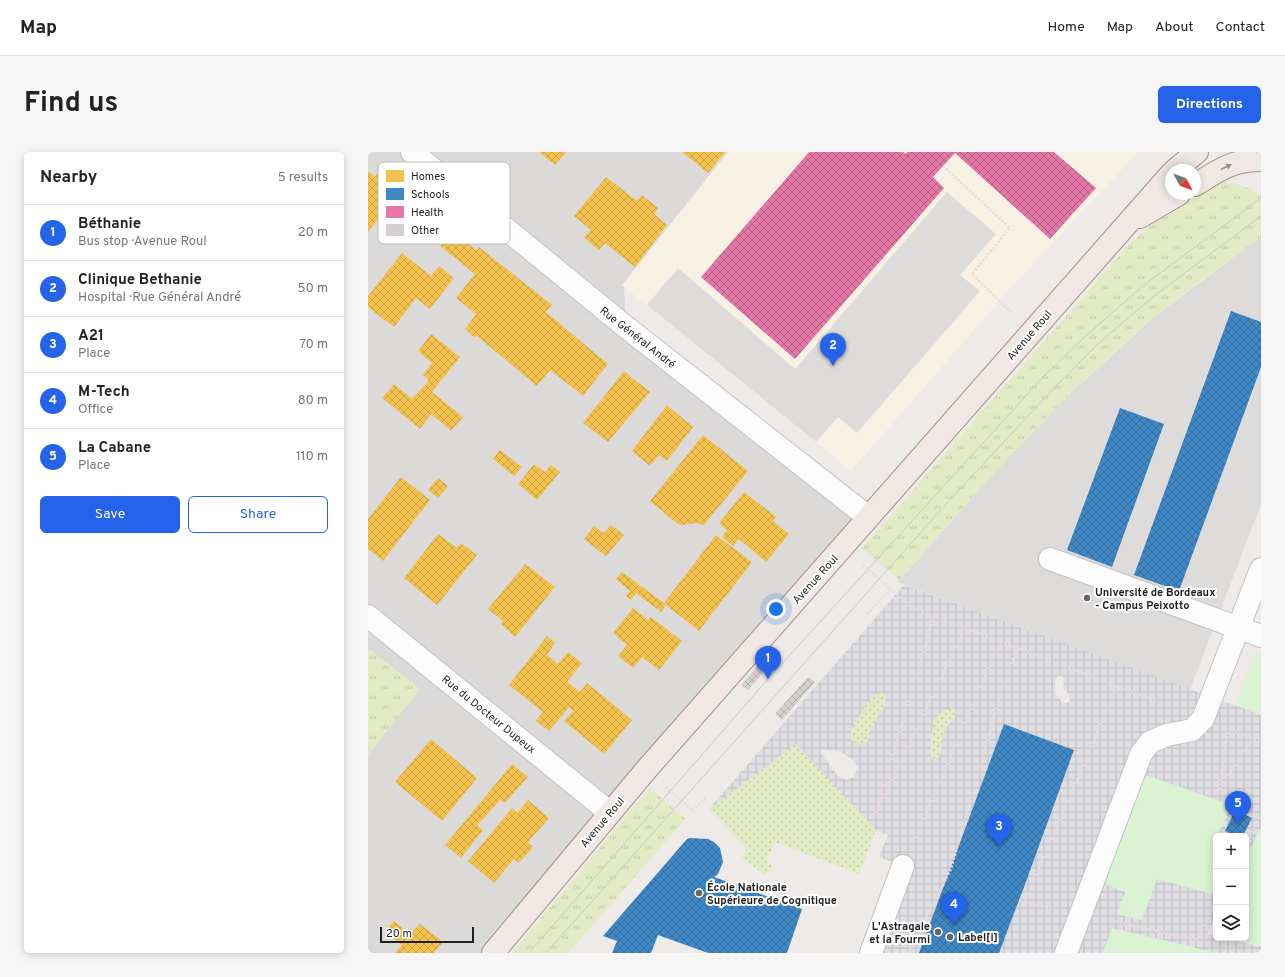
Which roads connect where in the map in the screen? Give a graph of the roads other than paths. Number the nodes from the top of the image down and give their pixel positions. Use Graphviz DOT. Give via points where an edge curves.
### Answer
graph roads {
  1 [pos="412,152"];
  2 [pos="1197,152"];
  3 [pos="1261,160"];
  4 [pos="424,162"];
  5 [pos="1182,164"];
  6 [pos="1165,181"];
  7 [pos="1201,181"];
  8 [pos="1169,200"];
  9 [pos="1125,225"];
  10 [pos="510,233"];
  11 [pos="868,517"];
  12 [pos="1050,559"];
  13 [pos="1261,569"];
  14 [pos="368,616"];
  15 [pos="1239,628"];
  16 [pos="1261,636"];
  17 [pos="610,812"];
  18 [pos="903,866"];
  19 [pos="493,953"];
  20 [pos="871,953"];
  21 [pos="1066,953"];
  1 -- 4 [label="street, Rue Général André"];
  2 -- 5 [label="main road"];
  7 -- 3 [label="main road, one-way" via="1229,164"];
  6 -- 9 [label="main road, Avenue Roul"];
  8 -- 9 [label="main road, Avenue Roul"];
  9 -- 11 [label="main road, Avenue Roul"];
  10 -- 11 [label="street, Rue Général André" via="626,328"];
  11 -- 17 [label="main road, Avenue Roul"];
  12 -- 15 [label="street"];
  13 -- 15 [label="street"];
  14 -- 17 [label="street, Rue du Docteur Dupeux"];
  15 -- 16 [label="street"];
  15 -- 21 [label="street" via="1203,719 1192,730 1167,735 1150,742 1141,754"];
  17 -- 19 [label="main road, Avenue Roul"];
  18 -- 20 [label="street"];
}
